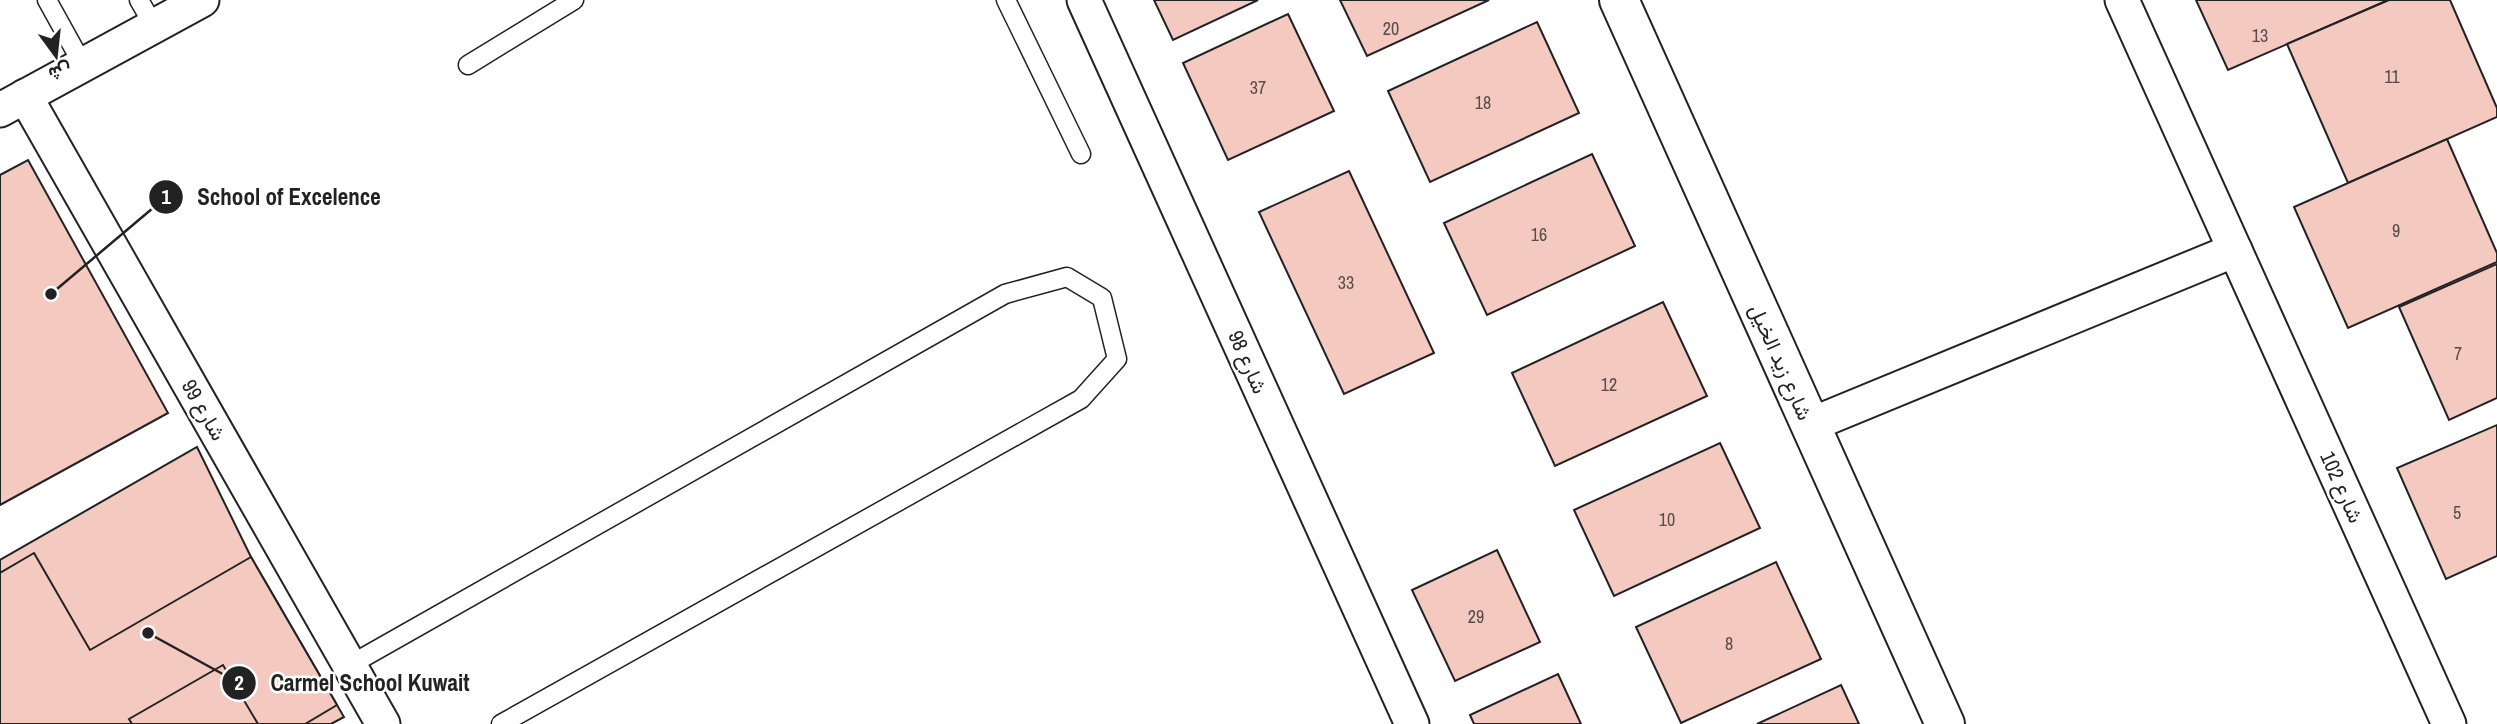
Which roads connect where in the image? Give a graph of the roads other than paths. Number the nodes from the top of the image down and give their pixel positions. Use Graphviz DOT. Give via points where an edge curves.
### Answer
graph roads {
  1 [pos="47,0"];
  2 [pos="202,0"];
  3 [pos="574,0"];
  4 [pos="1006,0"];
  5 [pos="1084,0"];
  6 [pos="1619,0"];
  7 [pos="2122,0"];
  8 [pos="147,13"];
  9 [pos="83,65"];
  10 [pos="468,65"];
  11 [pos="13,103"];
  12 [pos="1081,154"];
  13 [pos="2235,250"];
  14 [pos="1810,425"];
  15 [pos="349,665"];
  16 [pos="383,724"];
  17 [pos="501,724"];
  18 [pos="1412,724"];
  19 [pos="1945,724"];
  20 [pos="2449,724"];
  1 -- 9 [label="lane"];
  2 -- 8 [label="street"];
  3 -- 10 [label="lane"];
  4 -- 12 [label="lane"];
  5 -- 18 [label="street, شارع 98"];
  6 -- 14 [label="street, شارع زيد الخيل"];
  7 -- 13 [label="street, شارع 102"];
  8 -- 9 [label="street"];
  9 -- 11 [label="street"];
  11 -- 15 [label="street, شارع 99"];
  13 -- 14 [label="street"];
  13 -- 20 [label="street, شارع 102"];
  14 -- 19 [label="street, شارع زيد الخيل"];
  15 -- 16 [label="street, شارع 99"];
  15 -- 17 [label="lane" via="1005,294 1068,277 1102,298 1117,359 1080,400"];
}
